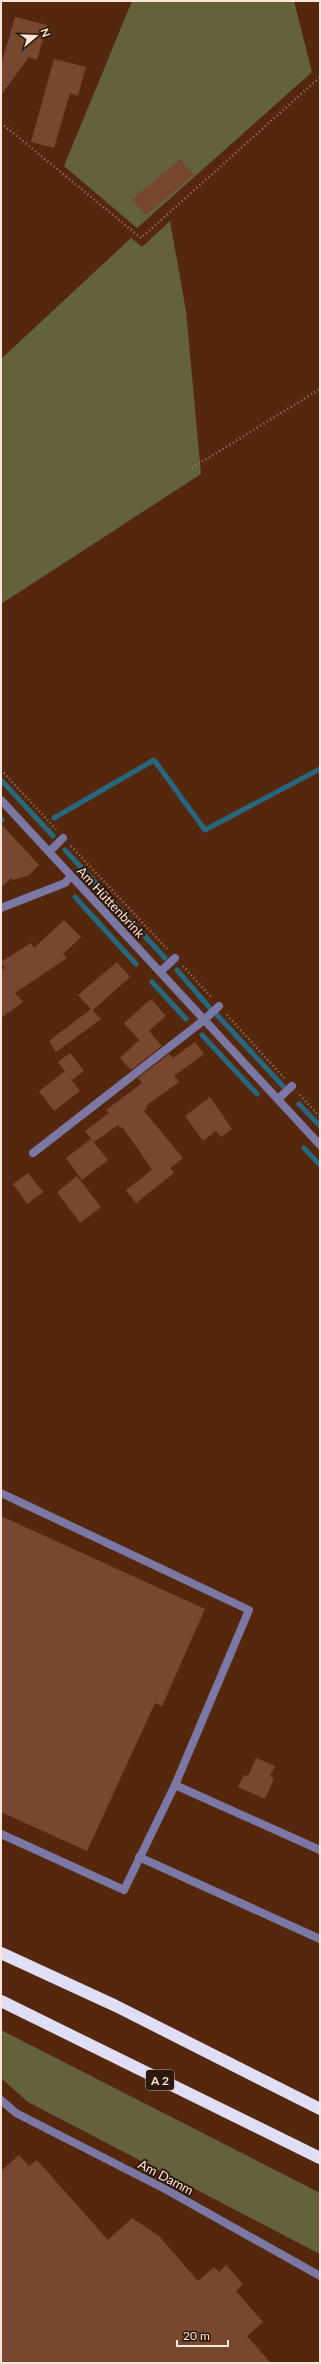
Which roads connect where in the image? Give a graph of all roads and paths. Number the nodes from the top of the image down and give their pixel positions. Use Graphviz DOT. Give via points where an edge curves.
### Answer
graph roads {
  1 [pos="320,77"];
  2 [pos="1,123"];
  3 [pos="320,389"];
  4 [pos="192,468"];
  5 [pos="1,770"];
  6 [pos="1,800"];
  7 [pos="63,838"];
  8 [pos="49,852"];
  9 [pos="71,876"];
  10 [pos="1,908"];
  11 [pos="175,958"];
  12 [pos="160,972"];
  13 [pos="219,1006"];
  14 [pos="204,1020"];
  15 [pos="292,1086"];
  16 [pos="278,1099"];
  17 [pos="320,1117"];
  18 [pos="320,1145"];
  19 [pos="33,1153"];
  20 [pos="1,1493"];
  21 [pos="175,1785"];
  22 [pos="1,1834"];
  23 [pos="320,1850"];
  24 [pos="139,1857"];
  25 [pos="320,1939"];
  26 [pos="1,1953"];
  27 [pos="1,2001"];
  28 [pos="1,2100"];
  29 [pos="320,2109"];
  30 [pos="320,2158"];
  31 [pos="320,2276"];
  1 -- 2 [label="path" via="141,238"];
  3 -- 4 [label="path"];
  5 -- 7 [label="path"];
  6 -- 8 [label="street, Am Hüttenbrink"];
  7 -- 8 [label="street"];
  7 -- 11 [label="path"];
  8 -- 9 [label="street, Am Hüttenbrink"];
  9 -- 10 [label="street" via="65,883"];
  9 -- 12 [label="street, Am Hüttenbrink"];
  11 -- 12 [label="street"];
  11 -- 13 [label="path"];
  12 -- 14 [label="street, Am Hüttenbrink"];
  13 -- 14 [label="street"];
  13 -- 15 [label="path"];
  14 -- 16 [label="street, Am Hüttenbrink"];
  14 -- 19 [label="street"];
  15 -- 16 [label="street"];
  15 -- 17 [label="path"];
  16 -- 18 [label="street, Am Hüttenbrink"];
  20 -- 21 [label="street" via="249,1610"];
  21 -- 23 [label="street"];
  21 -- 24 [label="street"];
  22 -- 24 [label="street" via="124,1890"];
  24 -- 25 [label="street"];
  26 -- 29 [label="highway" via="123,2010"];
  27 -- 30 [label="highway, A 2"];
  28 -- 31 [label="street, Am Damm" via="16,2113 165,2189"];
}
